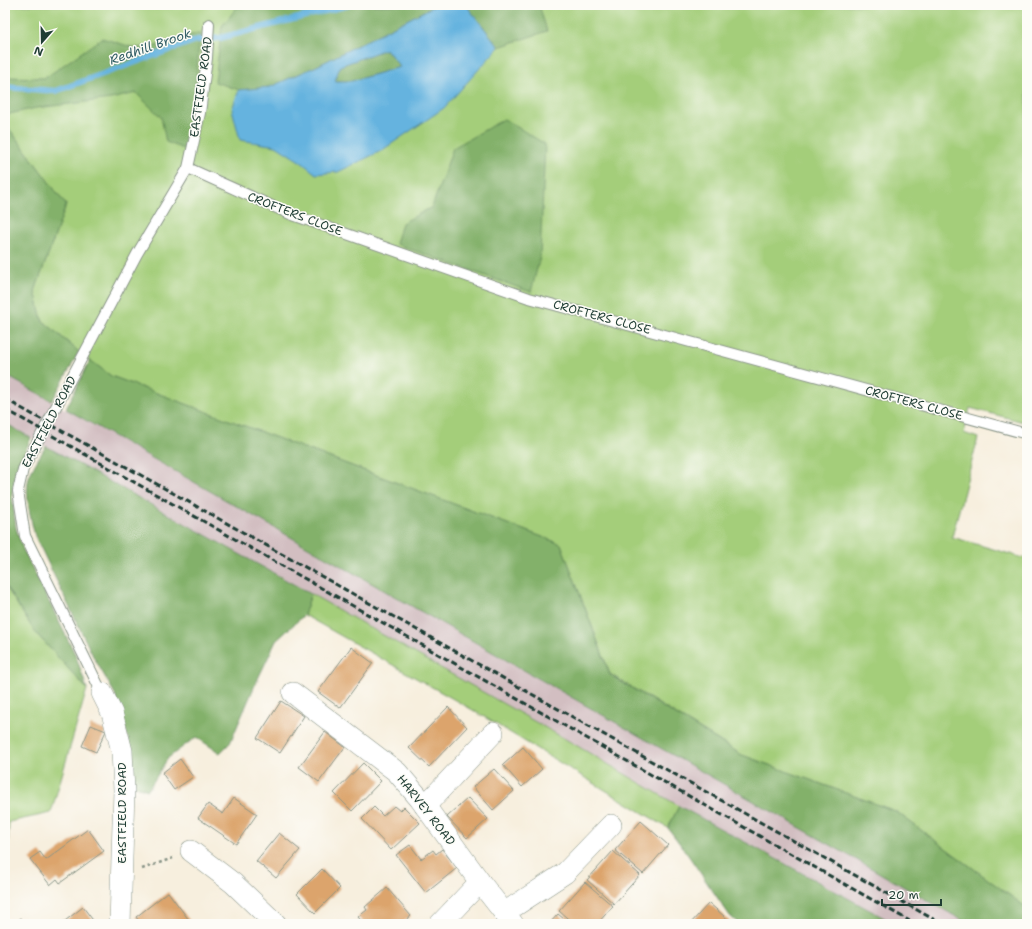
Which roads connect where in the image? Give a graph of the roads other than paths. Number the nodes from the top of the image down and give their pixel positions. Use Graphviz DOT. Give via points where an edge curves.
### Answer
graph roads {
  1 [pos="209,24"];
  2 [pos="188,168"];
  3 [pos="1027,434"];
  4 [pos="102,693"];
  5 [pos="293,693"];
  6 [pos="493,733"];
  7 [pos="425,806"];
  8 [pos="611,825"];
  9 [pos="191,851"];
  10 [pos="480,882"];
  11 [pos="509,919"];
  12 [pos="120,924"];
  13 [pos="276,924"];
  14 [pos="440,924"];
  1 -- 2 [label="lane, EASTFIELD ROAD" via="200,113"];
  2 -- 3 [label="lane, CROFTERS CLOSE" via="290,214 529,298"];
  2 -- 4 [label="lane, EASTFIELD ROAD" via="137,254 23,469 18,491 25,536"];
  4 -- 12 [label="street, EASTFIELD ROAD" via="112,713 122,751 124,790"];
  5 -- 7 [label="street, HARVEY ROAD" via="397,772"];
  6 -- 7 [label="street"];
  7 -- 10 [label="street, HARVEY ROAD"];
  8 -- 11 [label="street, HARVEY ROAD" via="565,873"];
  9 -- 13 [label="street" via="233,884"];
  10 -- 11 [label="street, HARVEY ROAD"];
  10 -- 14 [label="street"];
}
